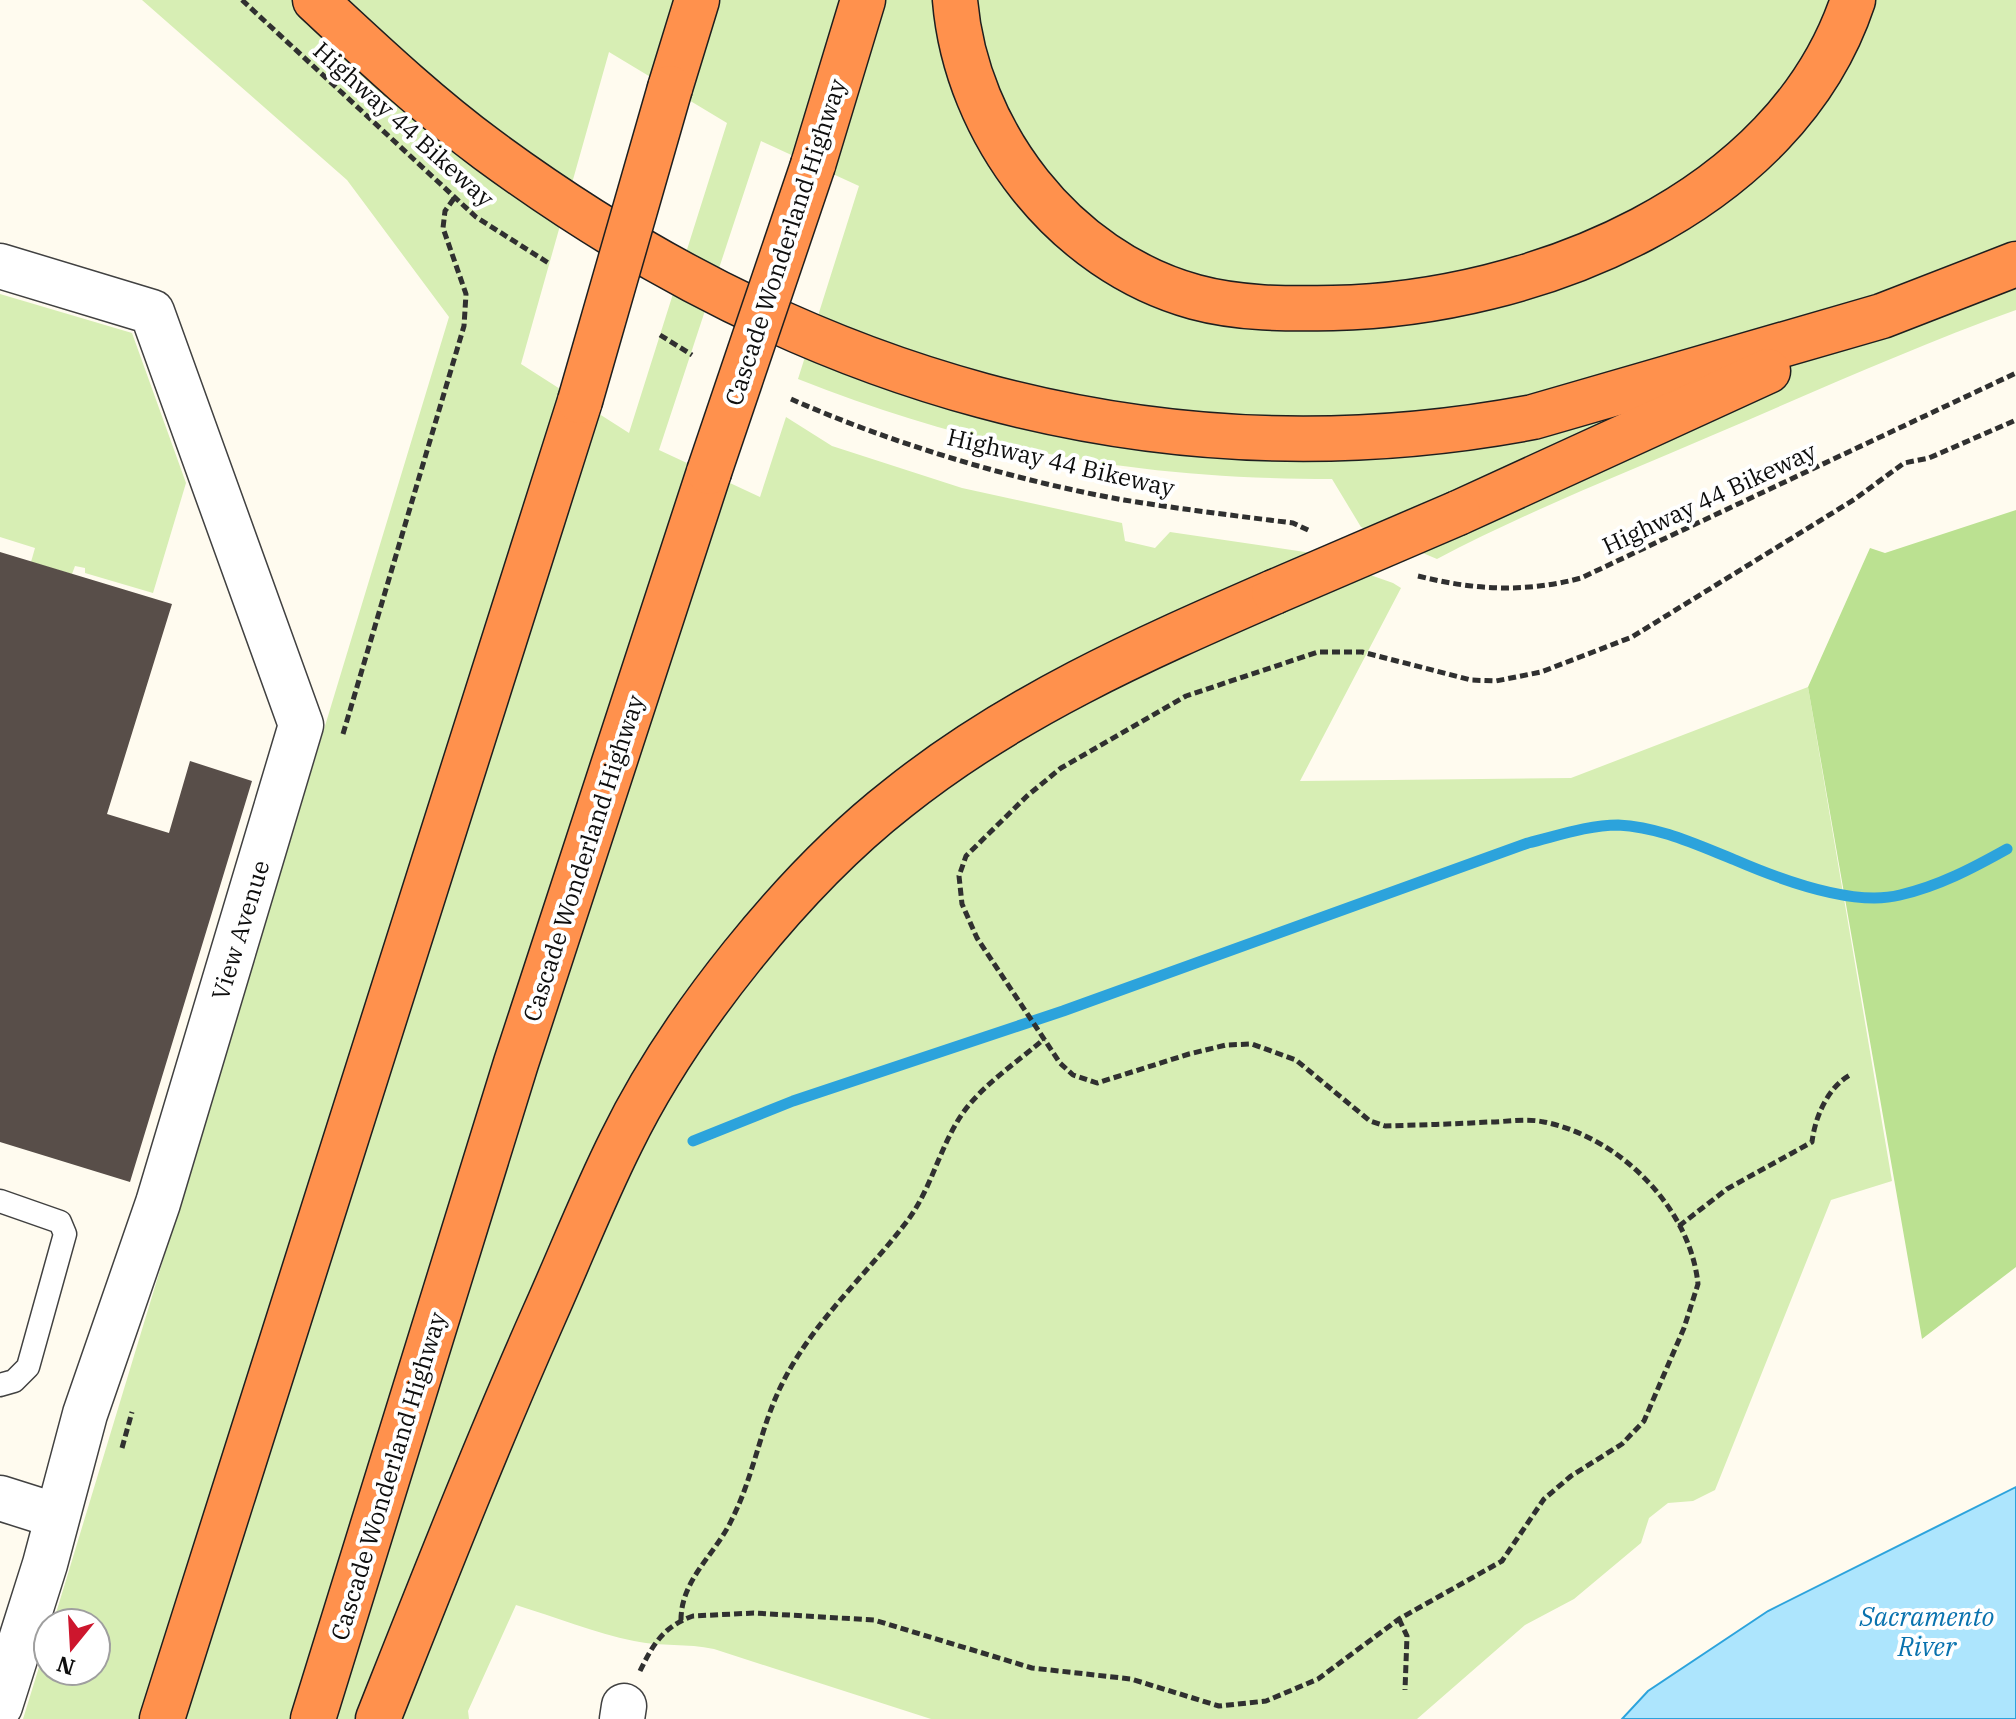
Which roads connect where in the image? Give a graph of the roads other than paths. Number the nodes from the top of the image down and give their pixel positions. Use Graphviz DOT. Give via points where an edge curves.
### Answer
graph roads {
  1 [pos="315,0"];
  2 [pos="360,0"];
  3 [pos="863,0"];
  4 [pos="955,0"];
  5 [pos="1853,0"];
  6 [pos="695,2"];
  7 [pos="566,205"];
  8 [pos="2016,264"];
  9 [pos="0,266"];
  10 [pos="1882,316"];
  11 [pos="0,1201"];
  12 [pos="0,1385"];
  13 [pos="0,1498"];
  14 [pos="57,1516"];
  15 [pos="0,1706"];
  16 [pos="162,1719"];
  17 [pos="313,1719"];
  18 [pos="378,1719"];
  1 -- 7 [label="highway" via="411,89"];
  2 -- 7 [label="highway"];
  3 -- 17 [label="highway, Cascade Wonderland Highway, bridge" via="521,1048"];
  4 -- 5 [label="highway" via="965,60 988,124 1055,213 1097,247 1169,288 1249,307 1314,309 1416,304 1479,291 1605,249 1680,207 1785,120 1828,57"];
  6 -- 16 [label="highway, bridge" via="580,401"];
  7 -- 10 [label="highway" via="679,275 860,358 970,394 1137,429 1332,438 1474,428 1533,417"];
  8 -- 10 [label="highway"];
  9 -- 14 [label="street, View Avenue" via="152,312 301,725 158,1203 85,1414"];
  10 -- 18 [label="highway, bridge" via="1712,399 1070,685 1016,715 896,799 778,914 702,1008 620,1142 492,1433"];
  11 -- 12 [label="lane" via="60,1222 65,1234 28,1367 14,1381"];
  13 -- 14 [label="street"];
  14 -- 15 [label="street, View Avenue"];
}
